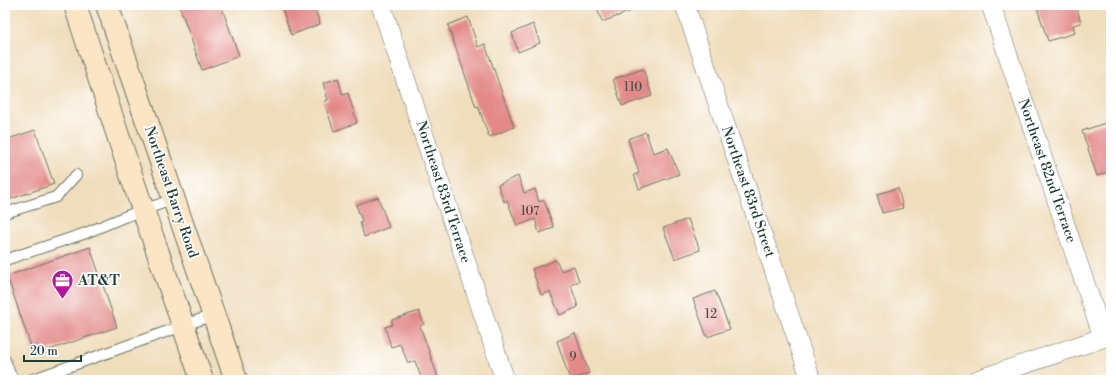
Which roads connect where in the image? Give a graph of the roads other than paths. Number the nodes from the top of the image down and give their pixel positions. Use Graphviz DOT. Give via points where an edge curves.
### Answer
graph roads {
  1 [pos="75,5"];
  2 [pos="107,5"];
  3 [pos="381,5"];
  4 [pos="684,5"];
  5 [pos="991,5"];
  6 [pos="76,176"];
  7 [pos="174,199"];
  8 [pos="144,210"];
  9 [pos="5,213"];
  10 [pos="5,260"];
  11 [pos="213,315"];
  12 [pos="183,325"];
  13 [pos="1107,336"];
  14 [pos="5,360"];
  15 [pos="15,380"];
  16 [pos="31,380"];
  17 [pos="202,380"];
  18 [pos="236,380"];
  19 [pos="505,380"];
  20 [pos="812,380"];
  21 [pos="977,380"];
  1 -- 8 [label="main road"];
  2 -- 7 [label="main road, Northeast Barry Road"];
  3 -- 19 [label="street, Northeast 83rd Terrace"];
  4 -- 20 [label="street, Northeast 83rd Street"];
  5 -- 13 [label="street, Northeast 82nd Terrace"];
  6 -- 9 [label="lane" via="56,197"];
  7 -- 8 [label="lane"];
  7 -- 11 [label="main road, Northeast Barry Road"];
  8 -- 10 [label="lane" via="86,233"];
  8 -- 12 [label="main road"];
  11 -- 12 [label="lane"];
  11 -- 18 [label="main road, Northeast Barry Road"];
  12 -- 16 [label="lane"];
  12 -- 17 [label="main road"];
  13 -- 21 [label="street"];
  14 -- 15 [label="lane"];
}
